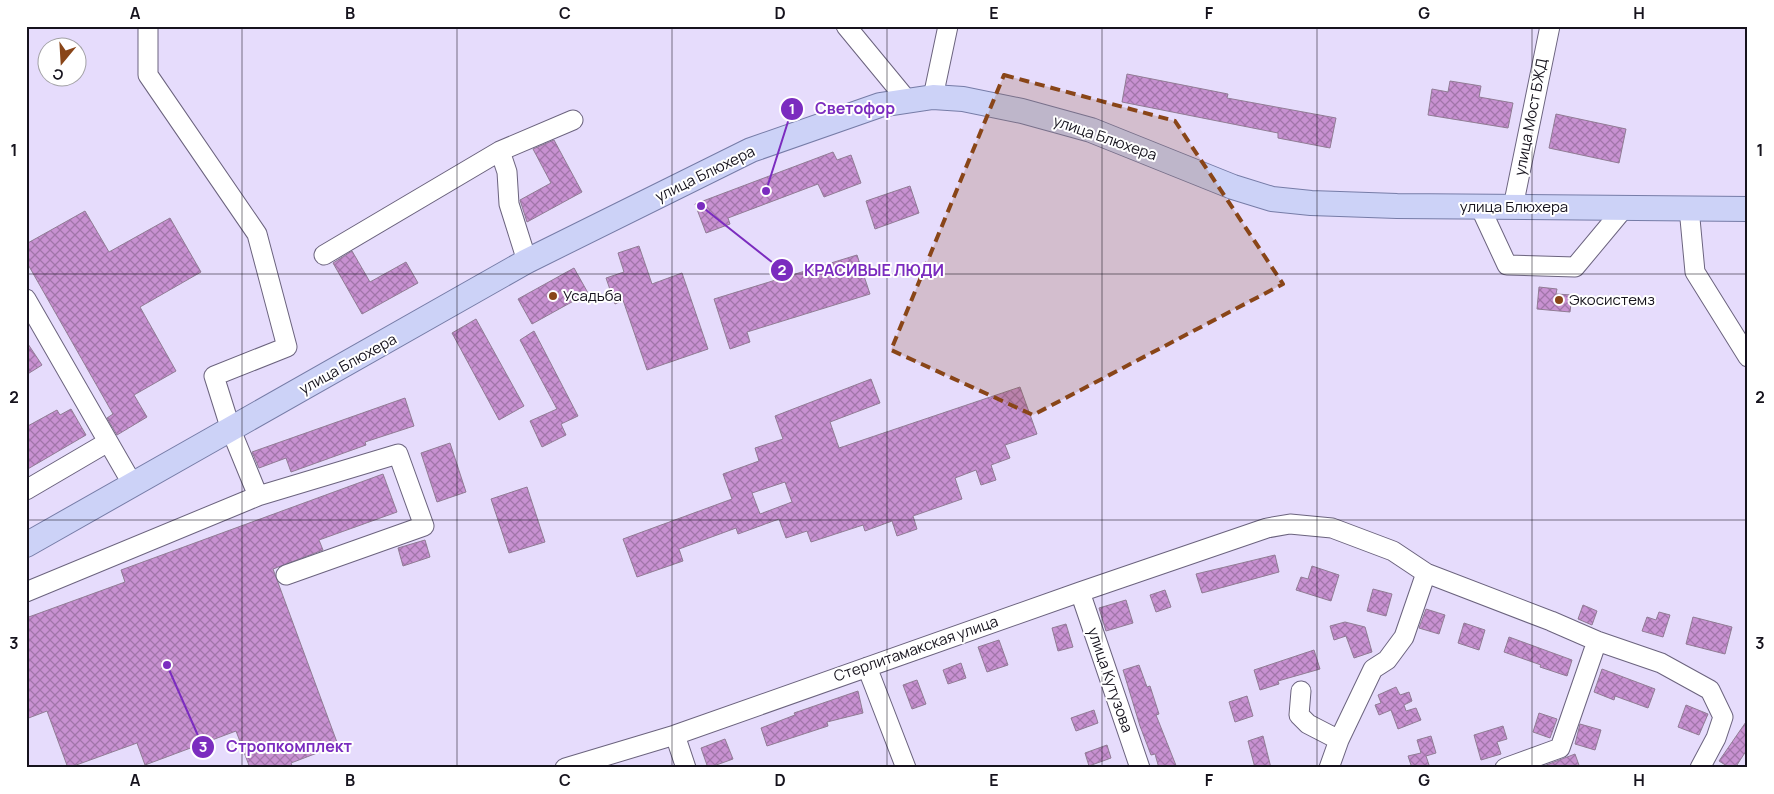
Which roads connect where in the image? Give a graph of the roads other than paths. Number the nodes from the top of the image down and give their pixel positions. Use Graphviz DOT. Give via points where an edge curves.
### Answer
graph roads {
  1 [pos="148,26"];
  2 [pos="846,26"];
  3 [pos="948,26"];
  4 [pos="1550,26"];
  5 [pos="933,98"];
  6 [pos="907,100"];
  7 [pos="573,120"];
  8 [pos="500,151"];
  9 [pos="1480,207"];
  10 [pos="1513,207"];
  11 [pos="1625,207"];
  12 [pos="1689,208"];
  13 [pos="1748,209"];
  14 [pos="324,255"];
  15 [pos="527,261"];
  16 [pos="26,299"];
  17 [pos="1748,357"];
  18 [pos="231,430"];
  19 [pos="108,442"];
  20 [pos="134,485"];
  21 [pos="26,490"];
  22 [pos="258,496"];
  23 [pos="26,545"];
  24 [pos="1426,572"];
  25 [pos="286,575"];
  26 [pos="26,592"];
  27 [pos="1080,592"];
  28 [pos="1597,642"];
  29 [pos="867,667"];
  30 [pos="1301,691"];
  31 [pos="675,735"];
  32 [pos="1339,740"];
  33 [pos="565,768"];
  34 [pos="686,768"];
  35 [pos="906,768"];
  36 [pos="1140,768"];
  37 [pos="1329,768"];
  38 [pos="1505,768"];
  39 [pos="1700,768"];
  1 -- 18 [label="street" via="148,75 257,234 287,347 214,376"];
  2 -- 6 [label="street"];
  3 -- 5 [label="street"];
  4 -- 10 [label="street, улица Мост БЖД"];
  5 -- 6 [label="main road, улица Блюхера"];
  5 -- 9 [label="main road, улица Блюхера" via="1022,111 1091,130 1234,188 1272,199 1321,204"];
  6 -- 15 [label="main road, улица Блюхера" via="880,105 751,150"];
  7 -- 8 [label="street"];
  8 -- 14 [label="street"];
  8 -- 15 [label="street" via="507,172 509,204"];
  9 -- 10 [label="main road, улица Блюхера"];
  9 -- 11 [label="street" via="1507,265 1575,267"];
  10 -- 11 [label="main road, улица Блюхера"];
  11 -- 12 [label="main road, улица Блюхера"];
  12 -- 13 [label="main road, улица Блюхера"];
  12 -- 17 [label="street" via="1695,272"];
  15 -- 18 [label="main road, улица Блюхера"];
  16 -- 19 [label="street"];
  18 -- 20 [label="main road, улица Блюхера"];
  18 -- 22 [label="street"];
  19 -- 20 [label="street"];
  19 -- 21 [label="street"];
  20 -- 23 [label="main road, улица Блюхера"];
  22 -- 25 [label="street" via="398,454 424,526"];
  22 -- 26 [label="street"];
  24 -- 27 [label="street, Стерлитамакская улица" via="1393,550 1332,528 1290,524 1267,528"];
  24 -- 28 [label="street, Стерлитамакская улица"];
  24 -- 32 [label="street" via="1404,637 1386,660 1373,669"];
  27 -- 29 [label="street, Стерлитамакская улица"];
  27 -- 36 [label="street, улица Кутузова"];
  28 -- 38 [label="street" via="1560,748"];
  28 -- 39 [label="street, Стерлитамакская улица" via="1661,663 1710,690 1723,716"];
  29 -- 31 [label="street, Стерлитамакская улица"];
  29 -- 35 [label="street"];
  30 -- 32 [label="street" via="1299,715 1308,724"];
  31 -- 33 [label="street, Стерлитамакская улица"];
  31 -- 34 [label="street"];
  32 -- 37 [label="street"];
}
